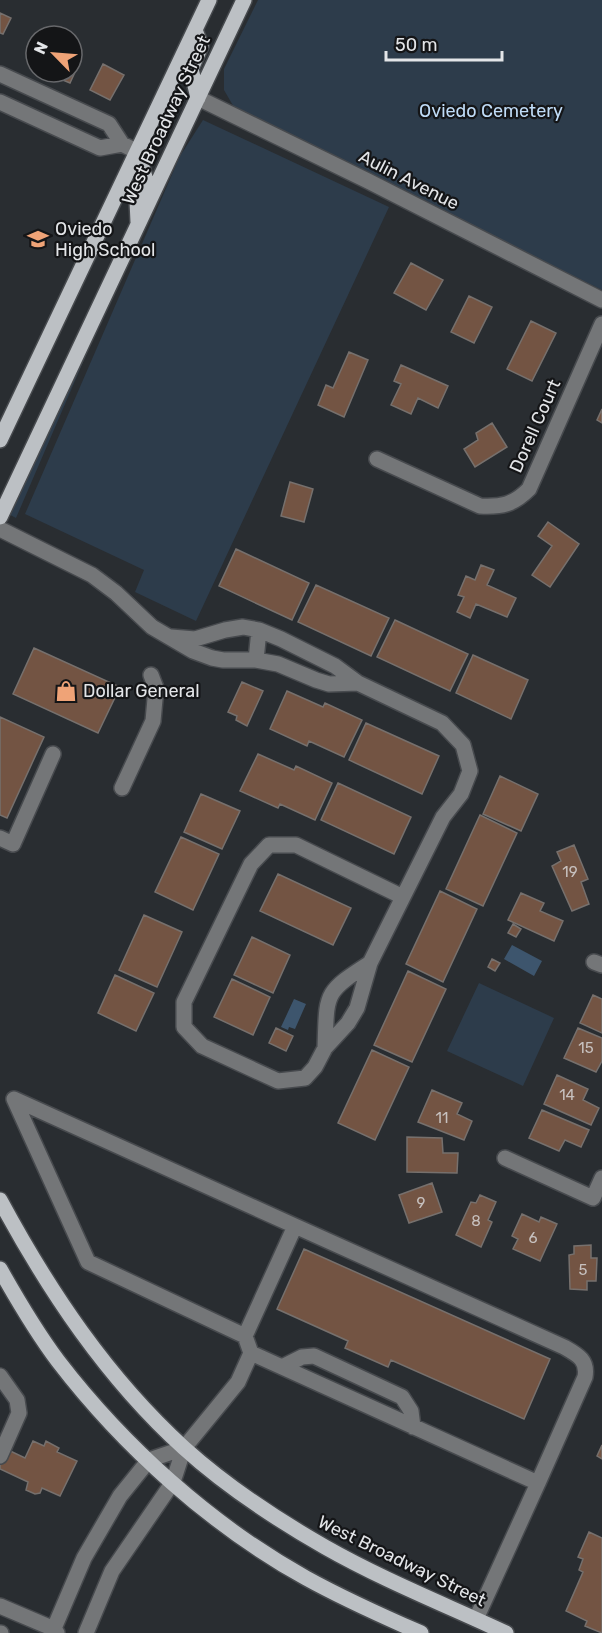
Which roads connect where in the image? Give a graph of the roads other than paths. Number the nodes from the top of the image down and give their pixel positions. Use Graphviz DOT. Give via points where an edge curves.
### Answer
graph roads {
  1 [pos="209,0"];
  2 [pos="244,0"];
  3 [pos="195,30"];
  4 [pos="0,74"];
  5 [pos="198,98"];
  6 [pos="0,102"];
  7 [pos="122,144"];
  8 [pos="138,152"];
  9 [pos="139,225"];
  10 [pos="602,300"];
  11 [pos="602,324"];
  12 [pos="0,440"];
  13 [pos="377,459"];
  14 [pos="0,517"];
  15 [pos="0,529"];
  16 [pos="259,630"];
  17 [pos="214,633"];
  18 [pos="171,637"];
  19 [pos="212,658"];
  20 [pos="256,660"];
  21 [pos="151,675"];
  22 [pos="358,683"];
  23 [pos="53,754"];
  24 [pos="122,788"];
  25 [pos="0,837"];
  26 [pos="404,897"];
  27 [pos="370,963"];
  28 [pos="325,1048"];
  29 [pos="505,1158"];
  30 [pos="602,1178"];
  31 [pos="0,1200"];
  32 [pos="295,1226"];
  33 [pos="0,1269"];
  34 [pos="245,1335"];
  35 [pos="251,1353"];
  36 [pos="282,1367"];
  37 [pos="0,1376"];
  38 [pos="413,1427"];
  39 [pos="184,1448"];
  40 [pos="0,1456"];
  41 [pos="149,1460"];
  42 [pos="173,1482"];
  43 [pos="538,1483"];
  44 [pos="0,1606"];
  45 [pos="476,1619"];
  46 [pos="54,1632"];
  47 [pos="86,1633"];
  48 [pos="421,1633"];
  49 [pos="506,1633"];
  1 -- 3 [label="main road, West Broadway Street"];
  2 -- 5 [label="main road, West Broadway Street"];
  3 -- 5 [label="main road" via="201,46 191,69"];
  3 -- 8 [label="main road, West Broadway Street"];
  4 -- 7 [label="street" via="109,124"];
  5 -- 9 [label="main road, West Broadway Street"];
  5 -- 10 [label="street, Aulin Avenue"];
  6 -- 7 [label="street" via="100,148"];
  7 -- 8 [label="street"];
  8 -- 9 [label="main road" via="146,181 137,201"];
  8 -- 12 [label="main road, West Broadway Street"];
  9 -- 14 [label="main road, West Broadway Street"];
  11 -- 13 [label="street, Dorell Court" via="529,489 518,500 498,507 480,506"];
  15 -- 18 [label="street" via="92,575 152,627"];
  16 -- 17 [label="street" via="243,627"];
  16 -- 20 [label="street"];
  16 -- 22 [label="street" via="335,666"];
  17 -- 18 [label="street" via="195,639"];
  17 -- 19 [label="street"];
  18 -- 19 [label="street"];
  19 -- 20 [label="street"];
  20 -- 22 [label="street" via="278,664 329,684"];
  21 -- 24 [label="street" via="156,688 153,721"];
  22 -- 26 [label="street" via="442,723 463,745 470,771"];
  23 -- 25 [label="street" via="13,844"];
  26 -- 27 [label="street"];
  26 -- 28 [label="street" via="296,845 269,845 251,864 184,1002 184,1028 202,1046 278,1081 305,1078"];
  27 -- 28 [label="street" via="357,1008"];
  27 -- 28 [label="street" via="331,992"];
  29 -- 30 [label="street" via="593,1197"];
  31 -- 39 [label="main road, West Broadway Street" via="47,1283 82,1332 109,1368"];
  32 -- 34 [label="street"];
  32 -- 34 [label="street" via="14,1099 88,1262"];
  32 -- 43 [label="street" via="581,1356 585,1377"];
  33 -- 41 [label="main road" via="58,1360 124,1437"];
  34 -- 35 [label="street"];
  35 -- 36 [label="street"];
  35 -- 39 [label="street" via="238,1382"];
  36 -- 38 [label="street"];
  36 -- 38 [label="street" via="314,1356 402,1397 411,1411"];
  37 -- 40 [label="street" via="17,1400 18,1413"];
  38 -- 43 [label="street"];
  39 -- 41 [label="street"];
  39 -- 42 [label="street"];
  39 -- 45 [label="main road, West Broadway Street" via="287,1525 326,1548"];
  41 -- 42 [label="main road"];
  41 -- 46 [label="street" via="120,1496 84,1558"];
  42 -- 47 [label="street" via="112,1571"];
  42 -- 48 [label="main road" via="199,1505 306,1578"];
  43 -- 45 [label="street"];
  44 -- 46 [label="street"];
  45 -- 49 [label="main road, West Broadway Street"];
}
